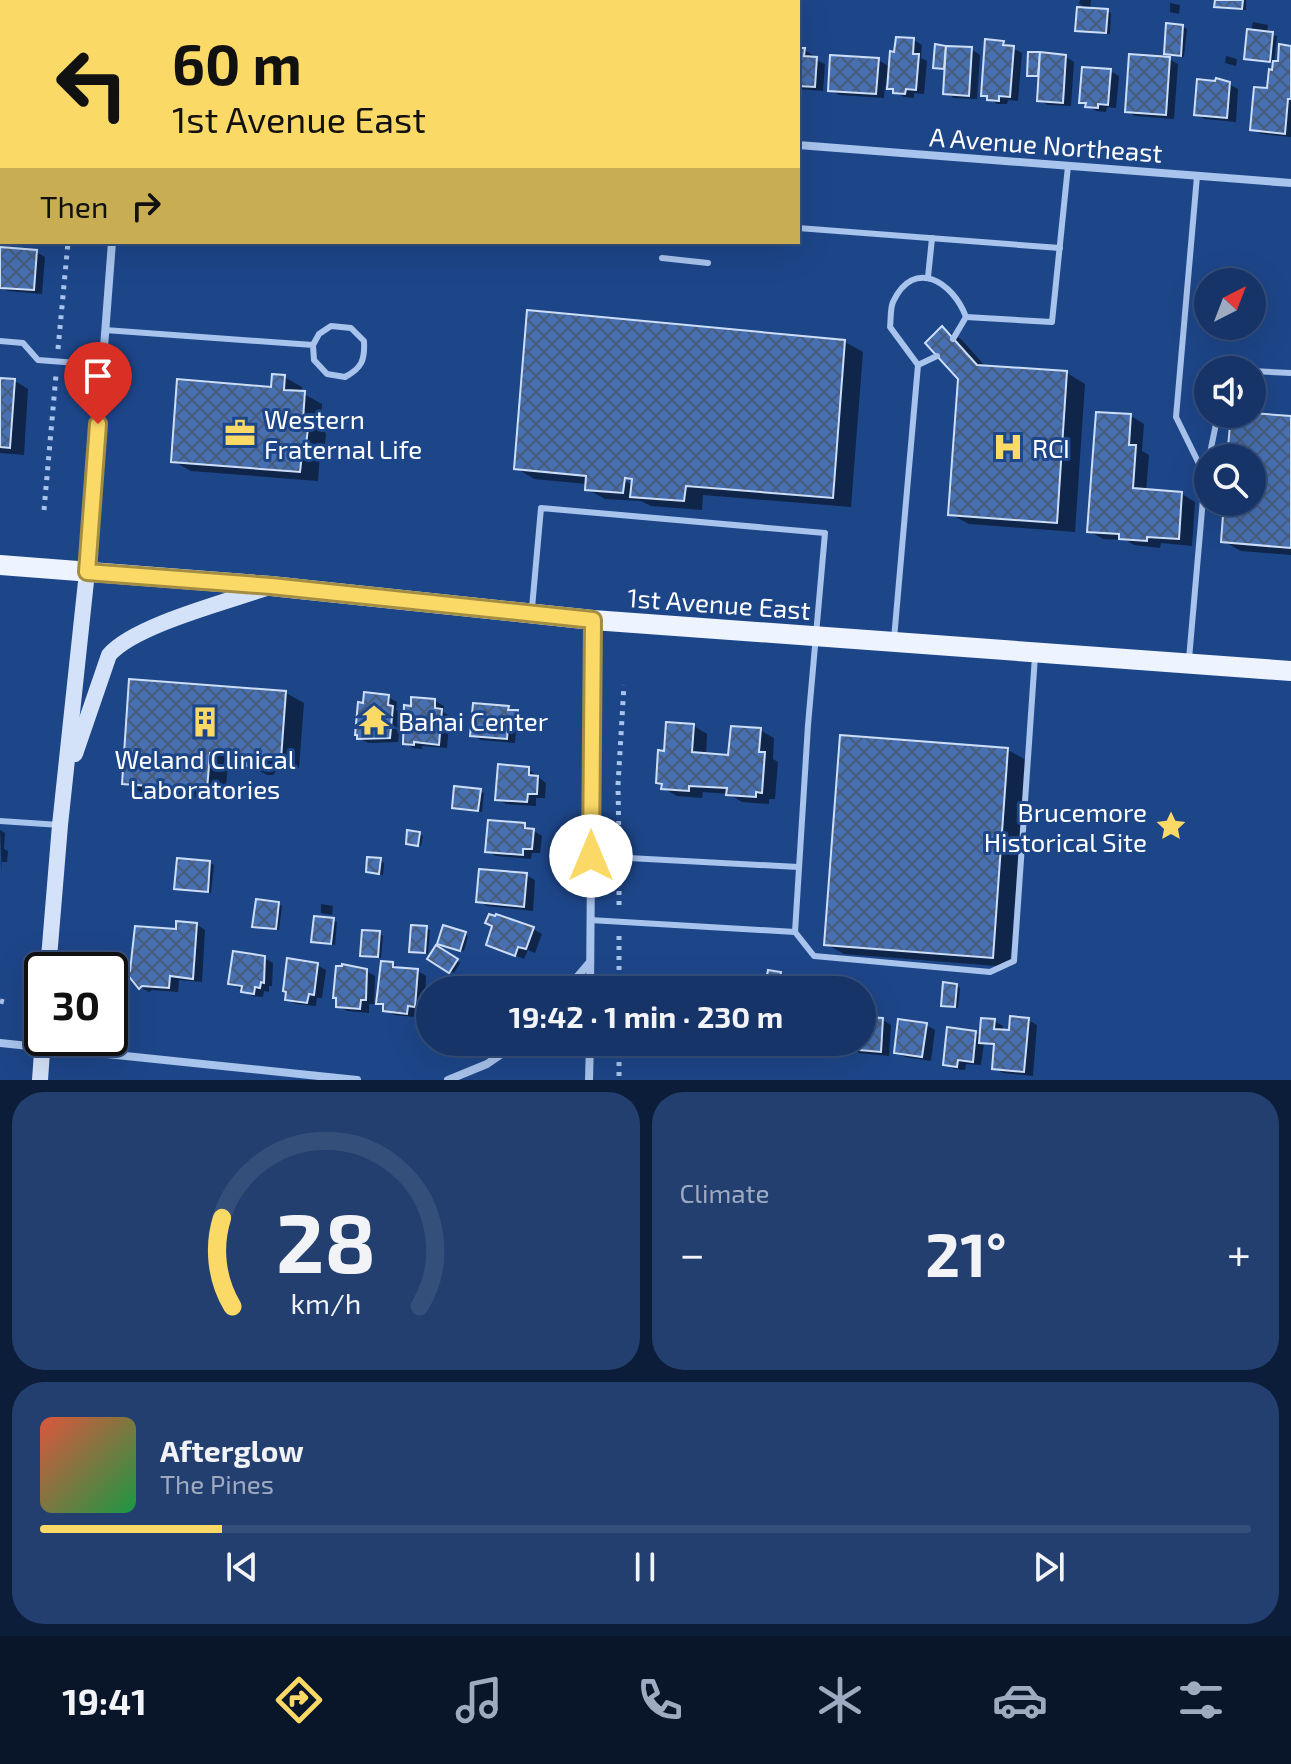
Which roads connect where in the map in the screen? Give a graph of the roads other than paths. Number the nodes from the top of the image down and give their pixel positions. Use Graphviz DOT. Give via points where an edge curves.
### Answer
graph roads {
  1 [pos="800,145"];
  2 [pos="1068,166"];
  3 [pos="1197,176"];
  4 [pos="1291,183"];
  5 [pos="800,228"];
  6 [pos="932,238"];
  7 [pos="112,244"];
  8 [pos="1060,248"];
  9 [pos="662,258"];
  10 [pos="708,263"];
  11 [pos="928,277"];
  12 [pos="966,317"];
  13 [pos="105,330"];
  14 [pos="953,339"];
  15 [pos="0,341"];
  16 [pos="313,345"];
  17 [pos="937,356"];
  18 [pos="103,365"];
  19 [pos="918,365"];
  20 [pos="1266,372"];
  21 [pos="1291,373"];
  22 [pos="1194,454"];
  23 [pos="1202,516"];
  24 [pos="0,565"];
  25 [pos="87,572"];
  26 [pos="271,586"];
  27 [pos="532,614"];
  28 [pos="593,620"];
  29 [pos="816,636"];
  30 [pos="894,642"];
  31 [pos="1036,653"];
  32 [pos="1189,662"];
  33 [pos="1291,671"];
  34 [pos="64,790"];
  35 [pos="0,821"];
  36 [pos="60,825"];
  37 [pos="591,856"];
  38 [pos="798,867"];
  39 [pos="590,920"];
  40 [pos="795,932"];
  41 [pos="49,952"];
  42 [pos="590,961"];
  43 [pos="578,976"];
  44 [pos="590,976"];
  45 [pos="24,1042"];
  46 [pos="0,1043"];
  47 [pos="128,1052"];
  48 [pos="42,1056"];
  49 [pos="499,1056"];
  50 [pos="590,1056"];
  51 [pos="40,1080"];
  52 [pos="357,1080"];
  53 [pos="448,1080"];
  54 [pos="589,1080"];
  1 -- 2 [label="street, A Avenue Northeast"];
  2 -- 3 [label="street, A Avenue Northeast"];
  2 -- 8 [label="lane"];
  3 -- 4 [label="street, A Avenue Northeast"];
  3 -- 22 [label="lane" via="1176,417"];
  5 -- 6 [label="lane"];
  6 -- 8 [label="lane"];
  6 -- 11 [label="lane"];
  7 -- 13 [label="street"];
  8 -- 12 [label="lane" via="1052,322"];
  9 -- 10 [label="lane"];
  11 -- 12 [label="lane" via="947,285"];
  11 -- 19 [label="lane" via="909,283 893,303 890,327"];
  12 -- 14 [label="lane"];
  13 -- 16 [label="lane"];
  13 -- 18 [label="street"];
  15 -- 18 [label="lane" via="23,343 38,360"];
  16 -- 16 [label="lane" via="314,360 327,374 345,377 359,370 365,358 364,341 351,328 331,326"];
  17 -- 19 [label="lane"];
  18 -- 25 [label="street"];
  19 -- 30 [label="lane"];
  20 -- 21 [label="lane"];
  23 -- 32 [label="lane"];
  24 -- 25 [label="main road, 1st Avenue East"];
  25 -- 26 [label="main road, 1st Avenue East"];
  25 -- 34 [label="main road"];
  26 -- 27 [label="main road, 1st Avenue East"];
  26 -- 34 [label="main road" via="115,647"];
  27 -- 28 [label="main road, 1st Avenue East"];
  27 -- 29 [label="lane" via="541,508 825,533"];
  28 -- 29 [label="main road, 1st Avenue East"];
  28 -- 37 [label="street"];
  29 -- 30 [label="main road, 1st Avenue East"];
  29 -- 38 [label="lane"];
  30 -- 31 [label="main road, 1st Avenue East"];
  31 -- 32 [label="main road, 1st Avenue East"];
  31 -- 40 [label="lane" via="1014,961 990,972 814,956"];
  32 -- 33 [label="main road, 1st Avenue East"];
  34 -- 36 [label="main road"];
  35 -- 36 [label="lane"];
  36 -- 41 [label="main road"];
  37 -- 38 [label="lane"];
  37 -- 39 [label="street"];
  38 -- 40 [label="lane"];
  39 -- 40 [label="lane"];
  39 -- 42 [label="street"];
  42 -- 43 [label="street"];
  42 -- 44 [label="street"];
  45 -- 46 [label="street"];
  47 -- 52 [label="street"];
  48 -- 51 [label="main road"];
  49 -- 53 [label="street"];
  50 -- 54 [label="street"];
}
